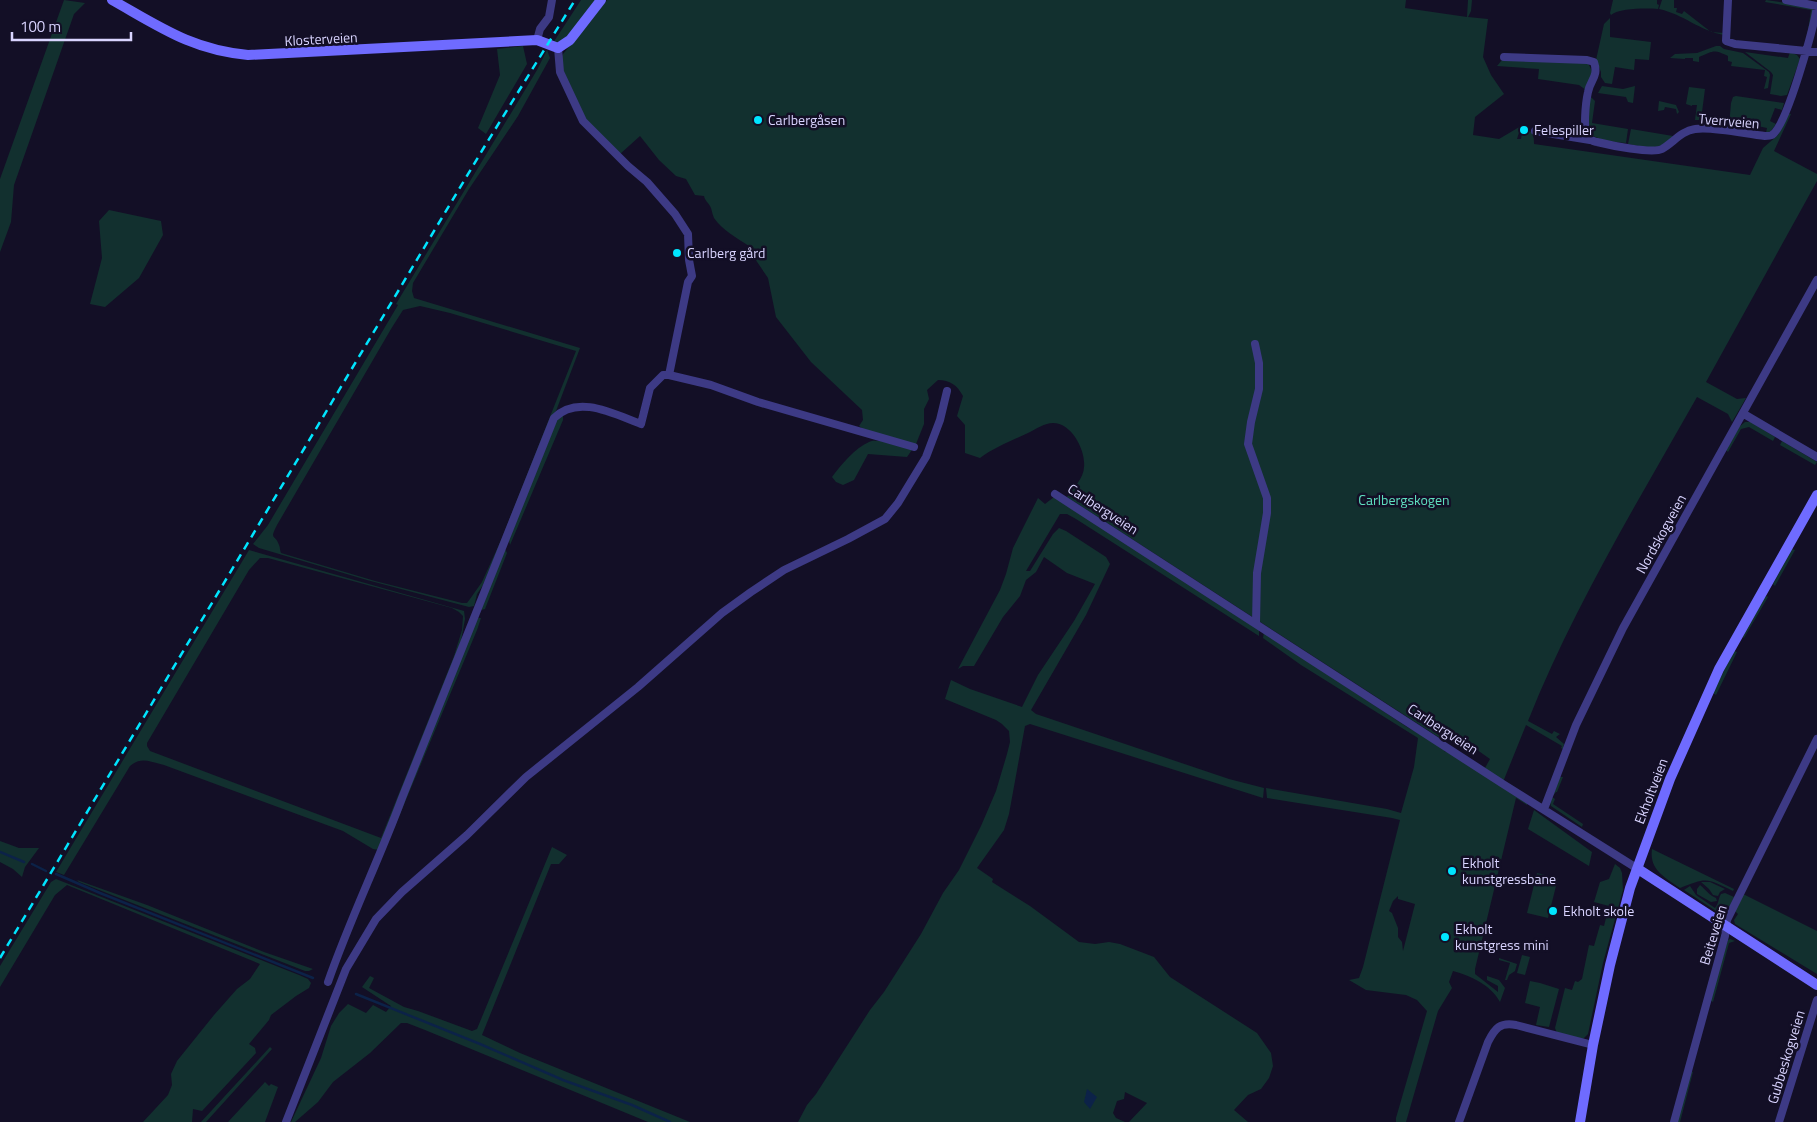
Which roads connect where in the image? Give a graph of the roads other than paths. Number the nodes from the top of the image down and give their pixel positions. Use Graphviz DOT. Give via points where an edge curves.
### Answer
graph roads {
  1 [pos="112,0"];
  2 [pos="552,0"];
  3 [pos="601,0"];
  4 [pos="1728,0"];
  5 [pos="1786,0"];
  6 [pos="540,42"];
  7 [pos="558,48"];
  8 [pos="1807,51"];
  9 [pos="1817,52"];
  10 [pos="1504,57"];
  11 [pos="1535,131"];
  12 [pos="1590,140"];
  13 [pos="1817,280"];
  14 [pos="1255,344"];
  15 [pos="669,375"];
  16 [pos="947,390"];
  17 [pos="1744,414"];
  18 [pos="914,447"];
  19 [pos="1817,457"];
  20 [pos="1055,494"];
  21 [pos="1817,494"];
  22 [pos="1256,623"];
  23 [pos="1817,739"];
  24 [pos="1544,809"];
  25 [pos="1638,869"];
  26 [pos="1726,927"];
  27 [pos="328,982"];
  28 [pos="1817,984"];
  29 [pos="1817,1000"];
  30 [pos="1593,1045"];
  31 [pos="286,1122"];
  32 [pos="1459,1122"];
  33 [pos="1580,1122"];
  34 [pos="1674,1122"];
  35 [pos="1779,1122"];
  1 -- 6 [label="street, Klosterveien" via="188,42 226,53 278,55"];
  2 -- 6 [label="street" via="549,17 540,29"];
  3 -- 7 [label="street" via="570,40"];
  4 -- 8 [label="street" via="1726,41"];
  5 -- 8 [label="street, Tverrveien" via="1817,6"];
  6 -- 7 [label="street"];
  7 -- 15 [label="street" via="560,72 582,121 647,182 688,234 692,276 684,298"];
  8 -- 9 [label="street"];
  8 -- 12 [label="street, Tverrveien" via="1783,118 1772,135 1695,129 1654,151"];
  10 -- 12 [label="street" via="1594,62 1596,72 1588,92 1585,115"];
  11 -- 12 [label="street"];
  13 -- 17 [label="street, Nordskogveien"];
  14 -- 22 [label="street" via="1259,389 1248,444 1267,498"];
  15 -- 18 [label="street"];
  15 -- 27 [label="street" via="663,375 650,388 641,424 586,406 563,410 554,418"];
  16 -- 31 [label="street" via="926,457 898,504 885,518 784,570 722,613 638,687 526,777 376,919 346,969"];
  17 -- 19 [label="street"];
  17 -- 24 [label="street, Nordskogveien" via="1606,662 1576,725"];
  20 -- 22 [label="street, Carlbergveien"];
  21 -- 25 [label="street, Ekholtveien" via="1707,693 1670,779"];
  22 -- 24 [label="street, Carlbergveien"];
  23 -- 26 [label="street, Beiteveien"];
  24 -- 25 [label="street, Carlbergveien"];
  25 -- 26 [label="street, Carlbergveien"];
  25 -- 30 [label="street, Ekholtveien" via="1610,965"];
  26 -- 28 [label="street, Carlbergveien"];
  26 -- 34 [label="street, Beiteveien"];
  29 -- 35 [label="street, Gubbeskogveien"];
  30 -- 32 [label="street" via="1516,1025 1499,1026 1488,1042"];
  30 -- 33 [label="street, Ekholtveien"];
}
